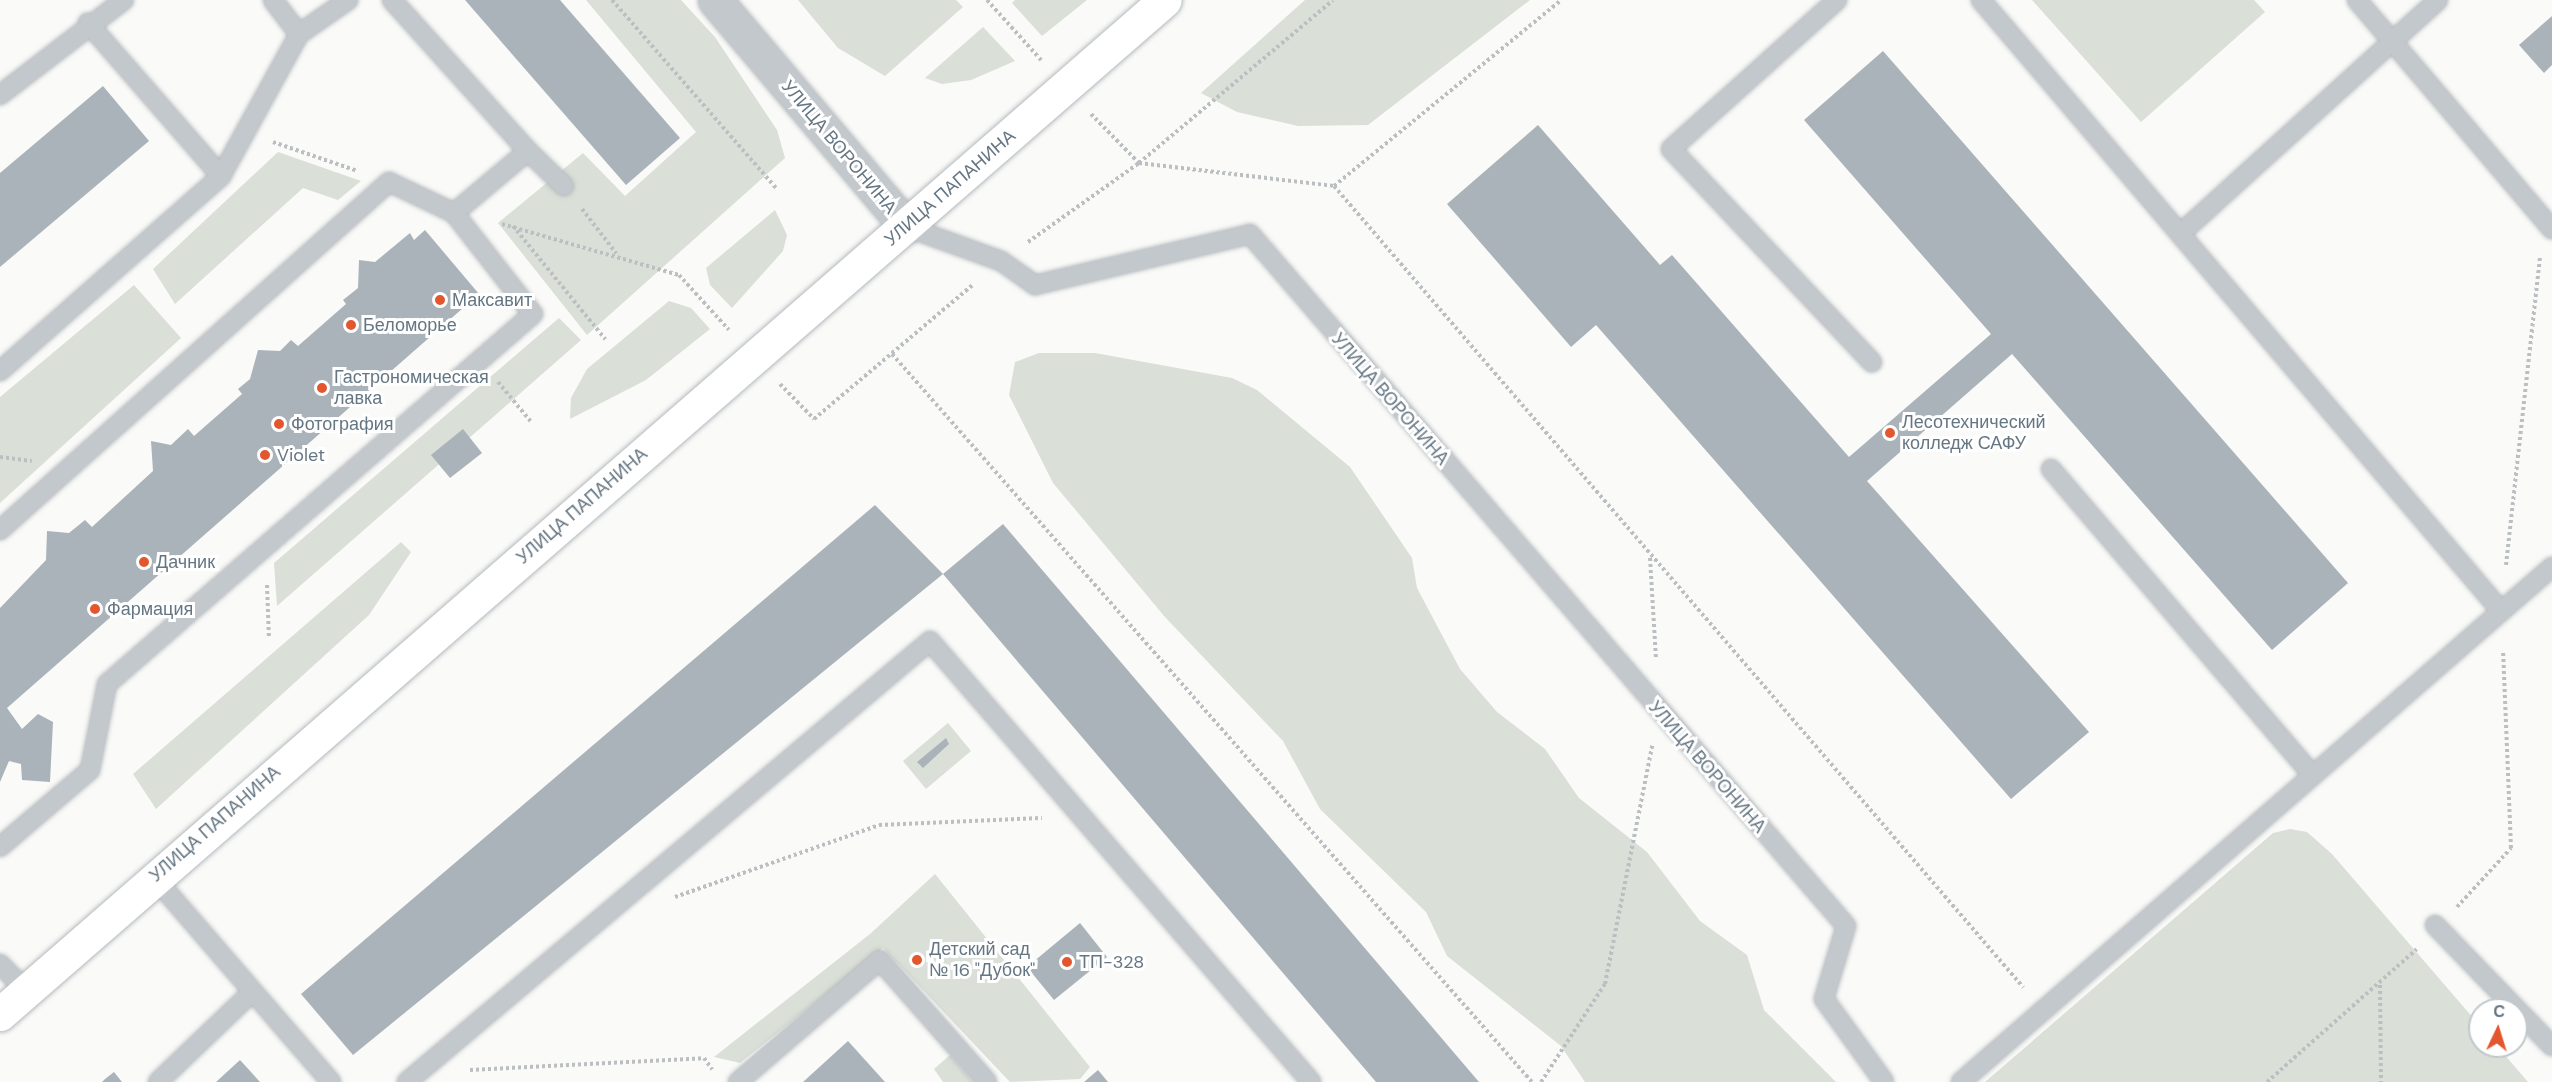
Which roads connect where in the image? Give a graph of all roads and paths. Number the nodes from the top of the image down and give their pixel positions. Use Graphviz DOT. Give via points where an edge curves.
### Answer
graph roads {
  1 [pos="124,0"];
  2 [pos="273,0"];
  3 [pos="348,0"];
  4 [pos="392,0"];
  5 [pos="612,0"];
  6 [pos="1166,0"];
  7 [pos="1333,0"];
  8 [pos="1561,0"];
  9 [pos="1837,0"];
  10 [pos="1981,0"];
  11 [pos="2357,0"];
  12 [pos="2438,0"];
  13 [pos="726,4"];
  14 [pos="88,23"];
  15 [pos="299,34"];
  16 [pos="2391,41"];
  17 [pos="0,95"];
  18 [pos="244,132"];
  19 [pos="528,151"];
  20 [pos="1139,163"];
  21 [pos="221,176"];
  22 [pos="389,182"];
  23 [pos="564,186"];
  24 [pos="1334,186"];
  25 [pos="777,189"];
  26 [pos="454,213"];
  27 [pos="513,226"];
  28 [pos="907,226"];
  29 [pos="2552,229"];
  30 [pos="2180,234"];
  31 [pos="616,253"];
  32 [pos="1001,261"];
  33 [pos="605,339"];
  34 [pos="891,354"];
  35 [pos="754,357"];
  36 [pos="480,360"];
  37 [pos="1872,362"];
  38 [pos="0,370"];
  39 [pos="532,423"];
  40 [pos="2051,469"];
  41 [pos="0,530"];
  42 [pos="266,545"];
  43 [pos="1650,556"];
  44 [pos="2552,567"];
  45 [pos="2501,611"];
  46 [pos="269,639"];
  47 [pos="1659,713"];
  48 [pos="2313,775"];
  49 [pos="1082,816"];
  50 [pos="0,847"];
  51 [pos="154,878"];
  52 [pos="667,900"];
  53 [pos="2436,927"];
  54 [pos="0,964"];
  55 [pos="2380,985"];
  56 [pos="26,991"];
  57 [pos="250,994"];
  58 [pos="2042,1012"];
  59 [pos="0,1014"];
  60 [pos="2552,1046"];
  61 [pos="715,1074"];
  62 [pos="413,1077"];
  63 [pos="158,1082"];
  64 [pos="331,1082"];
  65 [pos="738,1082"];
  66 [pos="987,1082"];
  67 [pos="1311,1082"];
  68 [pos="1533,1082"];
  69 [pos="1541,1082"];
  70 [pos="1884,1082"];
  71 [pos="1961,1082"];
  72 [pos="2267,1082"];
  73 [pos="2381,1082"];
  1 -- 14 [label="lane"];
  2 -- 15 [label="lane"];
  3 -- 15 [label="lane"];
  4 -- 19 [label="lane"];
  5 -- 25 [label="path"];
  6 -- 28 [label="main road, УЛИЦА ПАПАНИНА"];
  7 -- 20 [label="path"];
  8 -- 24 [label="path"];
  9 -- 37 [label="lane" via="1671,149"];
  10 -- 30 [label="lane"];
  11 -- 16 [label="lane"];
  12 -- 16 [label="lane"];
  13 -- 28 [label="street, УЛИЦА ВОРОНИНА"];
  14 -- 17 [label="lane"];
  14 -- 21 [label="lane"];
  15 -- 18 [label="lane"];
  16 -- 29 [label="lane"];
  16 -- 30 [label="lane"];
  18 -- 21 [label="lane"];
  18 -- 22 [label="path"];
  19 -- 23 [label="lane"];
  19 -- 26 [label="lane"];
  20 -- 24 [label="path"];
  20 -- 32 [label="path"];
  21 -- 38 [label="lane"];
  22 -- 26 [label="lane"];
  22 -- 41 [label="lane"];
  23 -- 31 [label="path"];
  24 -- 43 [label="path"];
  26 -- 27 [label="path"];
  26 -- 36 [label="lane" via="533,314"];
  27 -- 31 [label="path"];
  27 -- 33 [label="path"];
  28 -- 32 [label="lane, УЛИЦА ВОРОНИНА"];
  28 -- 35 [label="main road, УЛИЦА ПАПАНИНА"];
  30 -- 45 [label="lane"];
  31 -- 35 [label="path" via="679,275"];
  32 -- 34 [label="path"];
  32 -- 47 [label="lane, УЛИЦА ВОРОНИНА" via="1035,285 1250,234"];
  34 -- 35 [label="path" via="814,419"];
  34 -- 68 [label="path"];
  35 -- 51 [label="main road, УЛИЦА ПАПАНИНА"];
  36 -- 39 [label="path"];
  36 -- 42 [label="lane"];
  40 -- 48 [label="lane"];
  42 -- 46 [label="path"];
  42 -- 50 [label="lane" via="107,684 90,770"];
  43 -- 47 [label="path"];
  43 -- 58 [label="path"];
  44 -- 45 [label="lane"];
  45 -- 48 [label="lane"];
  47 -- 69 [label="path" via="1605,984"];
  47 -- 70 [label="lane, УЛИЦА ВОРОНИНА" via="1846,926 1824,999"];
  48 -- 58 [label="lane"];
  49 -- 52 [label="path" via="879,825"];
  49 -- 62 [label="lane" via="930,641"];
  49 -- 67 [label="lane"];
  51 -- 56 [label="main road, УЛИЦА ПАПАНИНА"];
  51 -- 57 [label="lane"];
  53 -- 55 [label="path"];
  53 -- 60 [label="lane"];
  54 -- 56 [label="lane"];
  55 -- 72 [label="path"];
  55 -- 73 [label="path"];
  56 -- 59 [label="main road, УЛИЦА ПАПАНИНА"];
  57 -- 63 [label="lane"];
  57 -- 64 [label="lane"];
  58 -- 71 [label="lane"];
  61 -- 62 [label="path" via="704,1058"];
  65 -- 66 [label="lane" via="880,960"];
}
